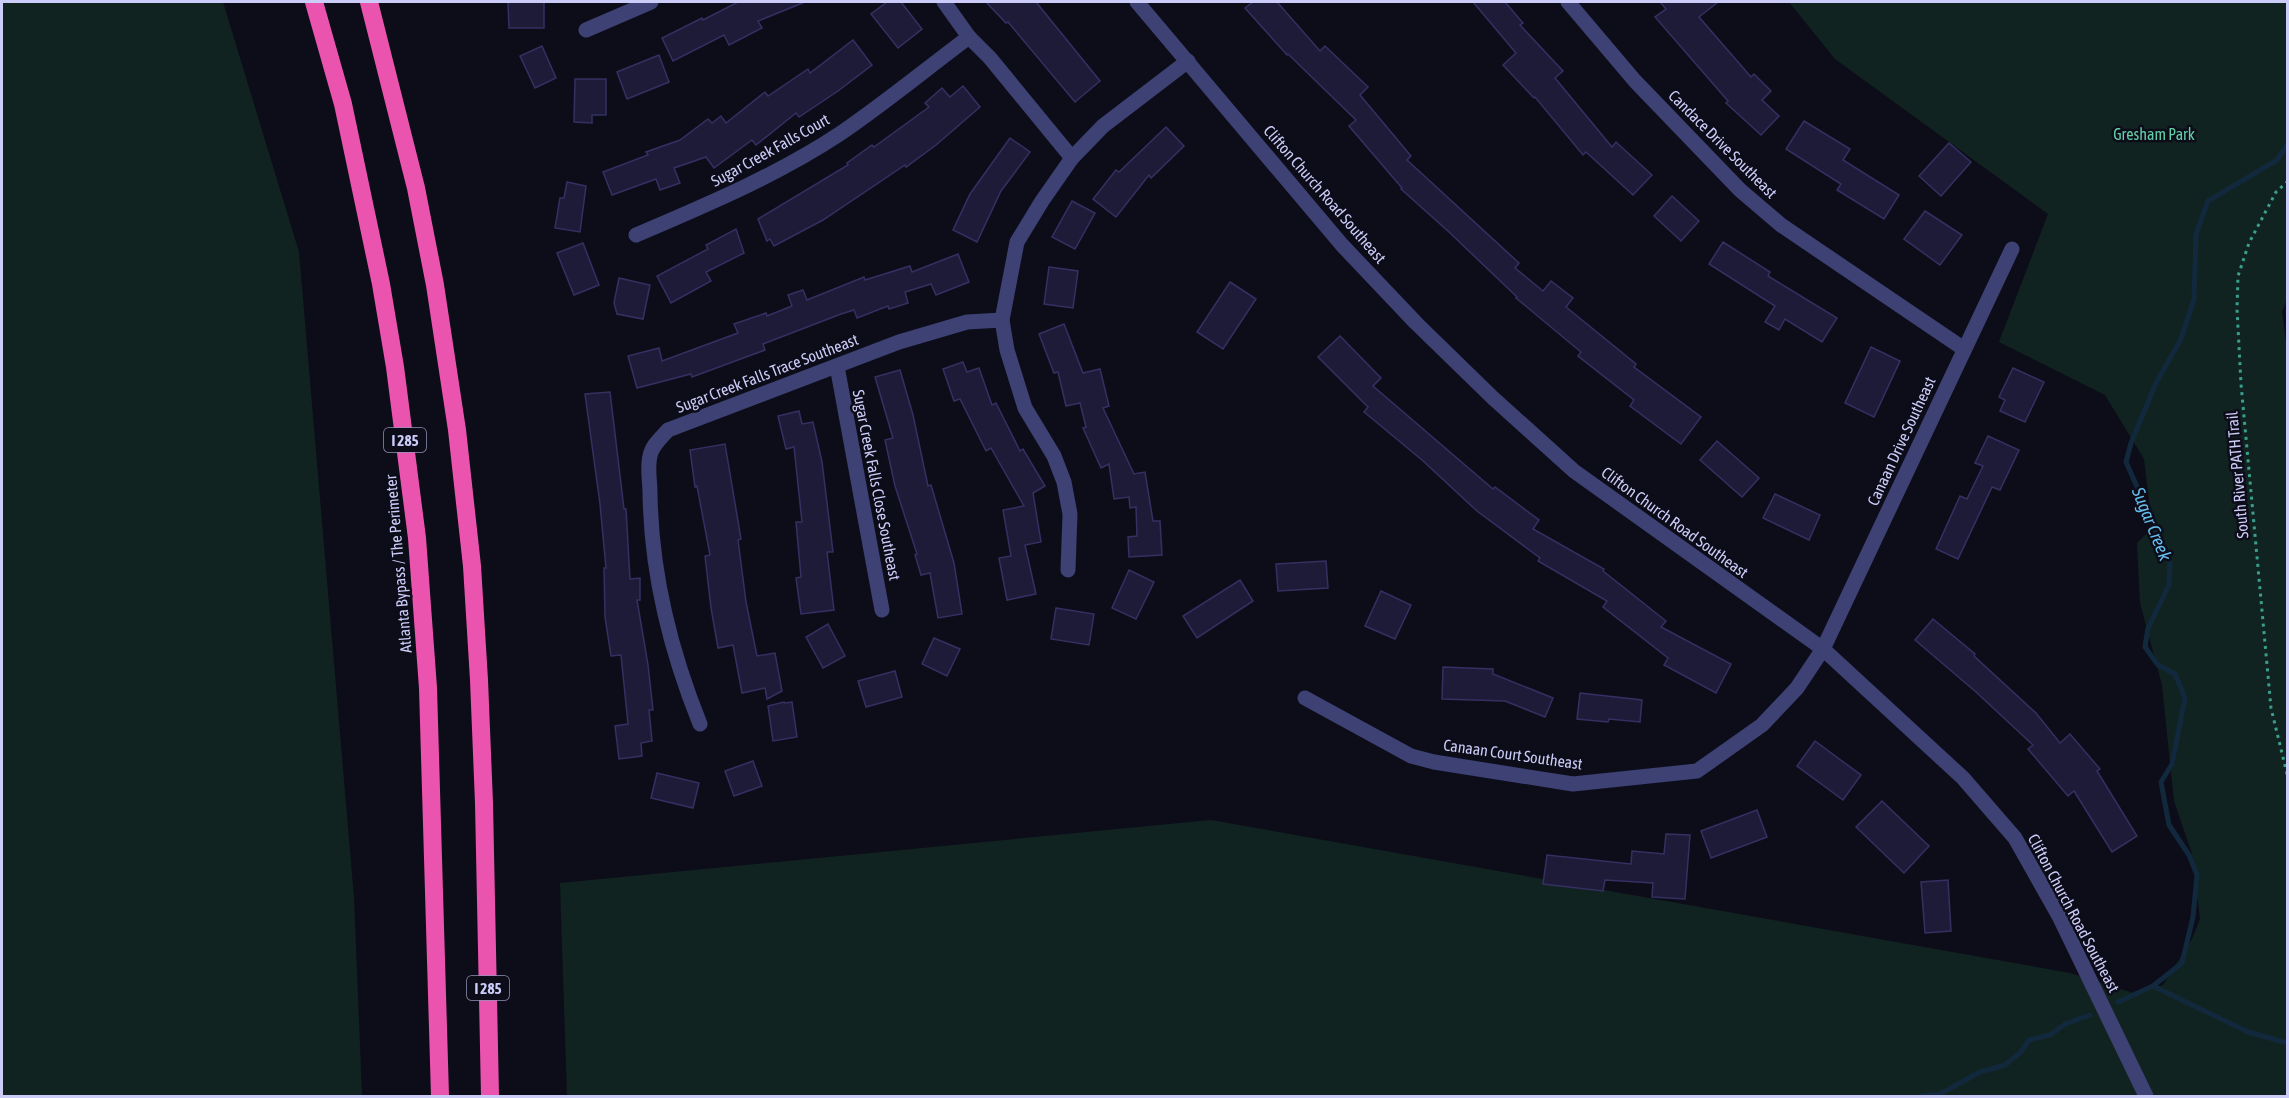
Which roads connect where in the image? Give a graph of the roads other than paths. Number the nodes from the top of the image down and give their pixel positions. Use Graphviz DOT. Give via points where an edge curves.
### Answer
graph roads {
  1 [pos="314,2"];
  2 [pos="369,2"];
  3 [pos="651,2"];
  4 [pos="944,2"];
  5 [pos="1137,2"];
  6 [pos="1568,2"];
  7 [pos="586,30"];
  8 [pos="969,37"];
  9 [pos="1188,61"];
  10 [pos="1072,158"];
  11 [pos="636,235"];
  12 [pos="2012,249"];
  13 [pos="1002,320"];
  14 [pos="1964,349"];
  15 [pos="837,366"];
  16 [pos="1068,570"];
  17 [pos="882,610"];
  18 [pos="1823,649"];
  19 [pos="1305,698"];
  20 [pos="700,724"];
  21 [pos="440,1096"];
  22 [pos="490,1096"];
  23 [pos="2146,1096"];
  1 -- 21 [label="highway, Atlanta Bypass / The Perimeter / I 285" via="343,104 381,284 417,538 428,688"];
  2 -- 22 [label="highway, I 285" via="416,188 457,430 473,578 482,736"];
  3 -- 7 [label="street"];
  4 -- 8 [label="street"];
  5 -- 9 [label="street, Clifton Church Road Southeast"];
  6 -- 14 [label="street, Candace Drive Southeast" via="1635,81 1740,190 1781,225"];
  8 -- 10 [label="street" via="990,57"];
  8 -- 11 [label="street, Sugar Creek Falls Court" via="840,133 702,207"];
  9 -- 10 [label="street" via="1103,126"];
  9 -- 18 [label="street, Clifton Church Road Southeast" via="1342,245 1493,399 1574,471"];
  10 -- 13 [label="street" via="1017,242"];
  12 -- 14 [label="street, Canaan Drive Southeast"];
  13 -- 15 [label="street, Sugar Creek Falls Trace Southeast" via="967,322"];
  13 -- 16 [label="street" via="1025,408 1054,456 1064,482 1070,514"];
  14 -- 18 [label="street, Canaan Drive Southeast"];
  15 -- 17 [label="street, Sugar Creek Falls Close Southeast"];
  15 -- 20 [label="street, Sugar Creek Falls Trace Southeast" via="668,430 650,456 650,508 668,629 680,675"];
  18 -- 19 [label="street, Canaan Court Southeast" via="1797,688 1762,725 1697,771 1584,783 1411,756"];
  18 -- 23 [label="street, Clifton Church Road Southeast" via="1963,778 2015,838 2059,916"];
}
